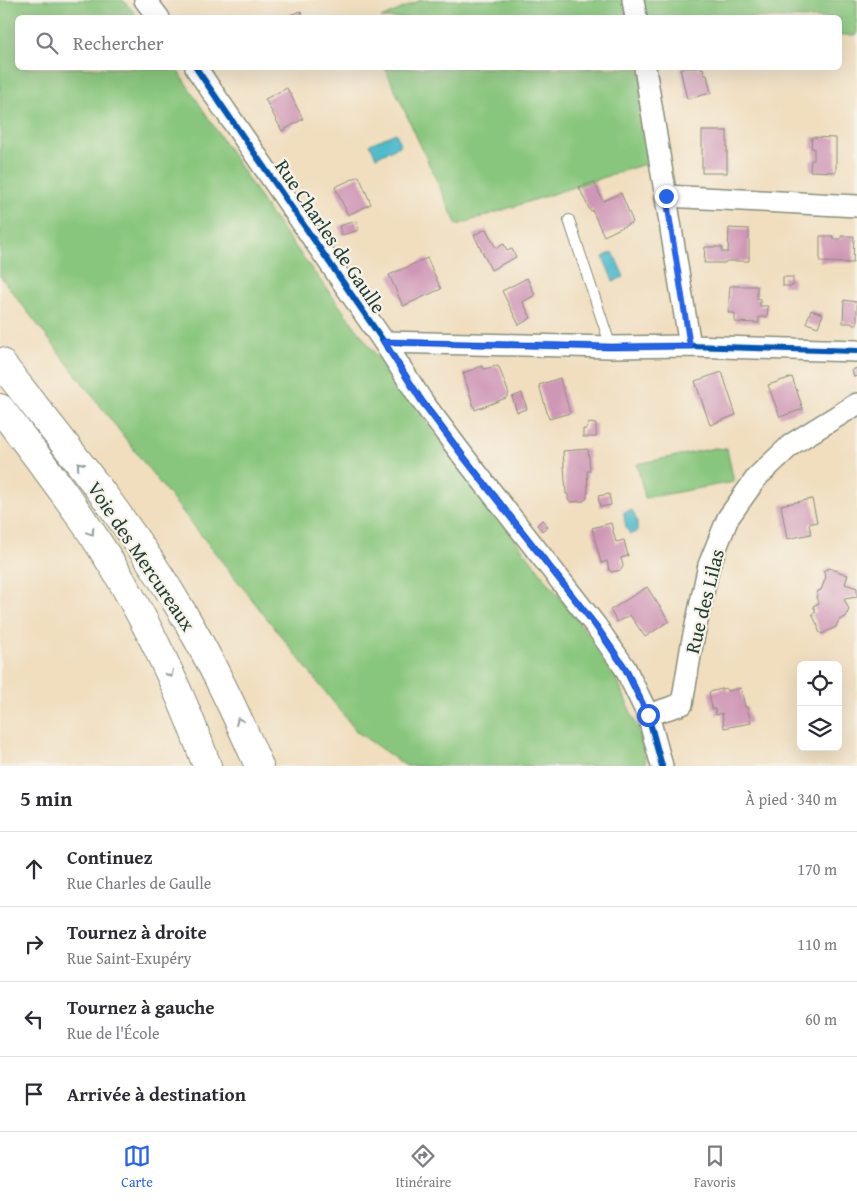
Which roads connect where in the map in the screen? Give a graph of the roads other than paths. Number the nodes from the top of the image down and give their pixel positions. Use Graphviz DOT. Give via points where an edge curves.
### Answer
graph roads {
  1 [pos="145,0"];
  2 [pos="633,0"];
  3 [pos="157,15"];
  4 [pos="636,15"];
  5 [pos="197,70"];
  6 [pos="645,70"];
  7 [pos="666,196"];
  8 [pos="857,206"];
  9 [pos="568,220"];
  10 [pos="384,342"];
  11 [pos="690,346"];
  12 [pos="611,347"];
  13 [pos="857,351"];
  14 [pos="0,362"];
  15 [pos="857,404"];
  16 [pos="0,408"];
  17 [pos="648,715"];
  18 [pos="207,766"];
  19 [pos="259,766"];
  20 [pos="662,766"];
  1 -- 3 [label="street"];
  2 -- 4 [label="street"];
  5 -- 10 [label="street, Rue Charles de Gaulle"];
  6 -- 7 [label="street"];
  7 -- 8 [label="street"];
  7 -- 11 [label="street"];
  9 -- 12 [label="lane"];
  10 -- 12 [label="street"];
  10 -- 17 [label="street, Rue Charles de Gaulle" via="422,402 601,633 625,668"];
  11 -- 12 [label="street"];
  11 -- 13 [label="street"];
  19 -- 14 [label="highway, Voie des Mercureaux, one-way" via="214,670 162,579 123,521"];
  15 -- 17 [label="street, Rue des Lilas" via="792,444 757,477 728,518 709,565 682,704"];
  16 -- 18 [label="highway, Voie des Mercureaux, one-way" via="76,509 132,598 177,689"];
  17 -- 20 [label="street, Rue Charles de Gaulle"];
}
